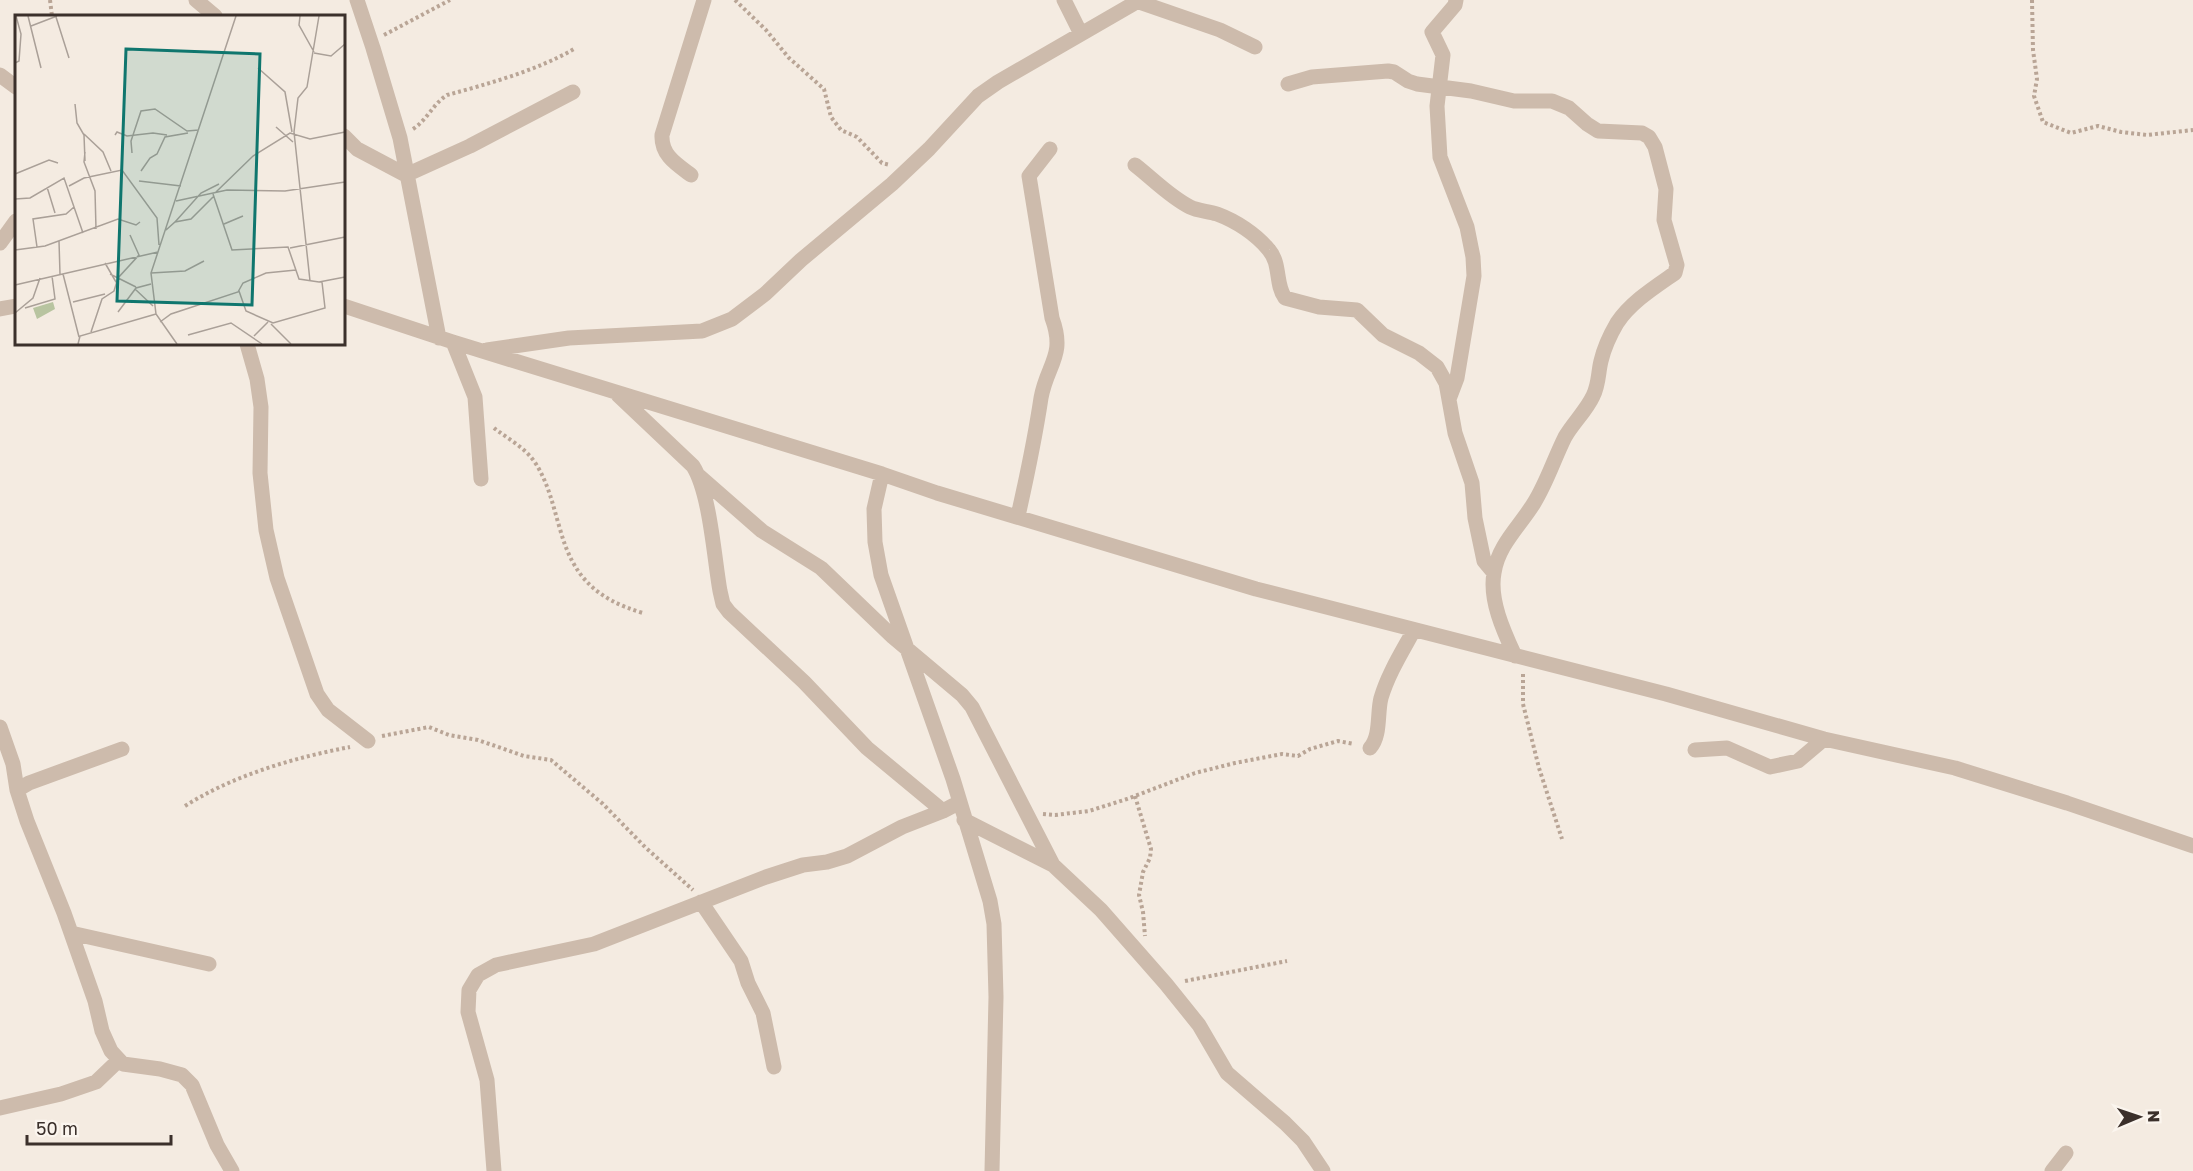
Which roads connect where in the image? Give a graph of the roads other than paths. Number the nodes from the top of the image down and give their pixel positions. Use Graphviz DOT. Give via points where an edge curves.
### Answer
graph roads {
  1 [pos="196,0"];
  2 [pos="357,0"];
  3 [pos="704,0"];
  4 [pos="1064,0"];
  5 [pos="1136,0"];
  6 [pos="1456,0"];
  7 [pos="211,11"];
  8 [pos="1081,34"];
  9 [pos="1255,47"];
  10 [pos="0,75"];
  11 [pos="1288,84"];
  12 [pos="15,86"];
  13 [pos="1439,87"];
  14 [pos="573,92"];
  15 [pos="345,137"];
  16 [pos="1050,149"];
  17 [pos="1135,165"];
  18 [pos="406,175"];
  19 [pos="691,175"];
  20 [pos="15,222"];
  21 [pos="0,243"];
  22 [pos="15,306"];
  23 [pos="345,306"];
  24 [pos="0,309"];
  25 [pos="446,340"];
  26 [pos="247,345"];
  27 [pos="481,351"];
  28 [pos="616,393"];
  29 [pos="1449,399"];
  30 [pos="882,474"];
  31 [pos="699,476"];
  32 [pos="481,479"];
  33 [pos="1018,516"];
  34 [pos="1494,573"];
  35 [pos="1414,630"];
  36 [pos="907,648"];
  37 [pos="1519,657"];
  38 [pos="0,727"];
  39 [pos="1824,739"];
  40 [pos="368,741"];
  41 [pos="1370,748"];
  42 [pos="122,749"];
  43 [pos="1695,750"];
  44 [pos="17,790"];
  45 [pos="960,802"];
  46 [pos="943,811"];
  47 [pos="964,820"];
  48 [pos="2193,846"];
  49 [pos="1053,865"];
  50 [pos="703,901"];
  51 [pos="71,933"];
  52 [pos="209,964"];
  53 [pos="119,1060"];
  54 [pos="774,1067"];
  55 [pos="0,1108"];
  56 [pos="2066,1153"];
  57 [pos="232,1171"];
  58 [pos="494,1171"];
  59 [pos="992,1171"];
  60 [pos="1323,1171"];
  61 [pos="2052,1171"];
  1 -- 7 [label="street"];
  2 -- 18 [label="street" via="400,138"];
  3 -- 19 [label="street" via="662,135 665,153"];
  4 -- 8 [label="street"];
  5 -- 8 [label="street"];
  5 -- 9 [label="street"];
  6 -- 13 [label="street" via="1432,32 1443,56"];
  8 -- 27 [label="street" via="978,96 910,167 732,319 702,331 569,338"];
  10 -- 12 [label="street"];
  11 -- 13 [label="street" via="1321,75 1388,71 1408,81"];
  13 -- 29 [label="street" via="1440,157 1467,227 1474,276 1457,378"];
  13 -- 34 [label="street" via="1514,101 1552,101 1569,108 1598,131 1633,131 1649,136 1666,189 1664,220 1677,265 1675,273 1617,323 1600,363 1593,398 1566,435 1534,504 1499,554"];
  14 -- 18 [label="street"];
  15 -- 18 [label="street" via="357,149"];
  16 -- 33 [label="street" via="1029,176 1052,318 1059,338 1042,396"];
  17 -- 29 [label="street" via="1193,209 1215,213 1256,237 1273,256 1285,298 1319,307 1358,310 1383,334 1428,360 1446,383"];
  18 -- 25 [label="street"];
  20 -- 21 [label="street"];
  22 -- 24 [label="street"];
  23 -- 25 [label="street"];
  25 -- 27 [label="street"];
  25 -- 32 [label="street" via="475,397"];
  26 -- 40 [label="street" via="261,407 260,473 266,530 277,578 317,694 328,711"];
  27 -- 28 [label="street"];
  28 -- 30 [label="street"];
  28 -- 31 [label="street"];
  29 -- 34 [label="street" via="1455,433 1472,483 1484,561"];
  30 -- 33 [label="street"];
  30 -- 36 [label="street" via="874,509 875,542 881,575"];
  31 -- 36 [label="street" via="762,531 807,557"];
  31 -- 46 [label="street" via="723,604 867,748"];
  33 -- 35 [label="street" via="1256,588"];
  34 -- 37 [label="street" via="1496,606 1506,637"];
  35 -- 37 [label="street"];
  35 -- 41 [label="street" via="1381,699 1376,735"];
  36 -- 45 [label="street"];
  36 -- 49 [label="street" via="972,707"];
  37 -- 39 [label="street"];
  38 -- 44 [label="street"];
  39 -- 43 [label="street" via="1798,761 1784,766 1770,767 1727,748"];
  39 -- 48 [label="street" via="1955,768"];
  42 -- 44 [label="street"];
  44 -- 51 [label="street"];
  45 -- 46 [label="street"];
  45 -- 47 [label="street"];
  46 -- 50 [label="street" via="847,856 787,870"];
  47 -- 49 [label="street"];
  47 -- 59 [label="street" via="986,885 994,924"];
  49 -- 60 [label="street" via="1101,910 1166,984 1199,1025 1227,1073 1297,1135"];
  50 -- 54 [label="street" via="738,954 763,1014"];
  50 -- 58 [label="street" via="594,944 496,965 478,975 469,990 468,1012 487,1080"];
  51 -- 52 [label="street"];
  51 -- 53 [label="street" via="102,1031"];
  53 -- 55 [label="street" via="96,1082 62,1095"];
  53 -- 57 [label="street" via="182,1075 192,1084"];
  56 -- 61 [label="street"];
}
